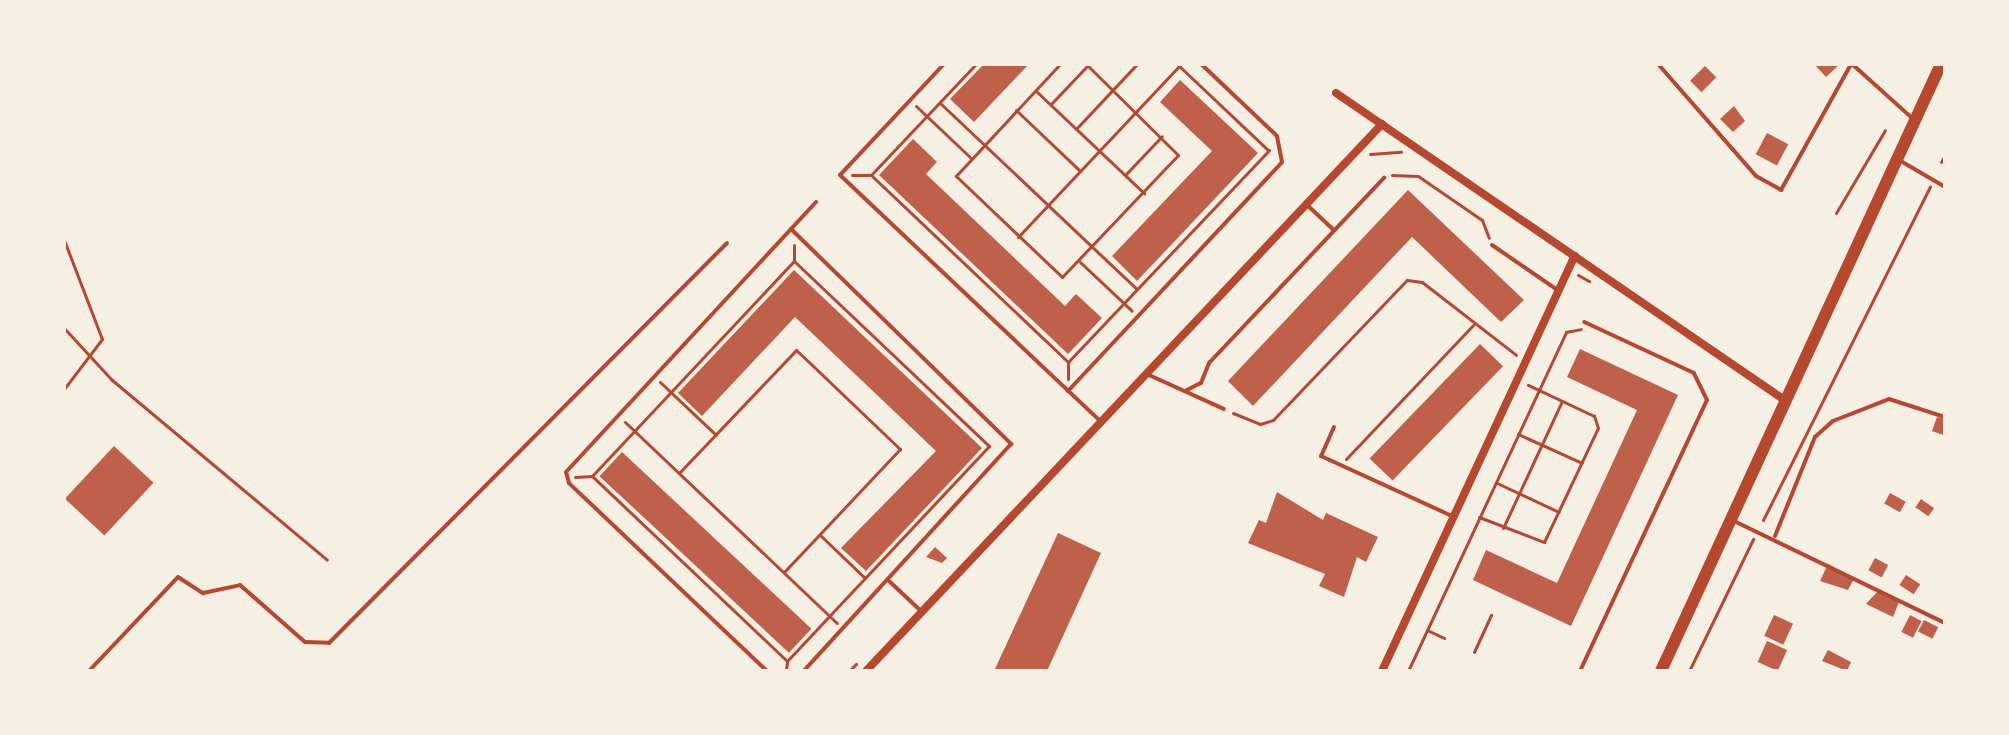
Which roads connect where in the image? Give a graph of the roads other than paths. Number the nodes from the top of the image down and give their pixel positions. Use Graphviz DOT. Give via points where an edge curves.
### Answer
graph roads {
  1 [pos="944,64"];
  2 [pos="1201,64"];
  3 [pos="1658,64"];
  4 [pos="1851,64"];
  5 [pos="1941,64"];
  6 [pos="1336,93"];
  7 [pos="1915,120"];
  8 [pos="1382,124"];
  9 [pos="1898,160"];
  10 [pos="1384,178"];
  11 [pos="1945,187"];
  12 [pos="816,202"];
  13 [pos="1306,204"];
  14 [pos="791,229"];
  15 [pos="1334,231"];
  16 [pos="727,243"];
  17 [pos="1492,245"];
  18 [pos="1575,256"];
  19 [pos="1559,291"];
  20 [pos="1584,322"];
  21 [pos="1147,374"];
  22 [pos="1068,391"];
  23 [pos="1185,391"];
  24 [pos="1786,401"];
  25 [pos="1224,409"];
  26 [pos="1945,417"];
  27 [pos="1101,422"];
  28 [pos="1334,427"];
  29 [pos="1454,517"];
  30 [pos="1731,520"];
  31 [pos="1775,536"];
  32 [pos="889,581"];
  33 [pos="922,612"];
  34 [pos="1945,623"];
  35 [pos="89,671"];
  36 [pos="767,671"];
  37 [pos="804,671"];
  38 [pos="866,671"];
  39 [pos="1382,671"];
  40 [pos="1580,671"];
  41 [pos="1661,671"];
  1 -- 22 [label="lane" via="840,175"];
  2 -- 22 [label="lane" via="1277,136 1284,153 1275,171"];
  3 -- 4 [label="lane" via="1756,176 1781,190"];
  4 -- 7 [label="lane"];
  5 -- 7 [label="main road"];
  6 -- 8 [label="street"];
  7 -- 9 [label="main road"];
  8 -- 13 [label="street"];
  8 -- 18 [label="street"];
  9 -- 11 [label="lane"];
  9 -- 24 [label="main road"];
  10 -- 15 [label="lane"];
  12 -- 14 [label="lane"];
  13 -- 15 [label="lane"];
  13 -- 21 [label="street"];
  14 -- 32 [label="lane" via="1010,440 1007,456"];
  14 -- 36 [label="lane" via="571,461 566,478"];
  15 -- 23 [label="lane" via="1209,363 1201,383"];
  16 -- 35 [label="lane" via="329,643 305,642 240,585 203,593 178,577"];
  17 -- 19 [label="lane"];
  18 -- 19 [label="street"];
  18 -- 24 [label="street"];
  19 -- 29 [label="street"];
  20 -- 40 [label="lane" via="1694,373 1707,400"];
  21 -- 23 [label="lane"];
  21 -- 27 [label="street"];
  22 -- 27 [label="lane"];
  23 -- 25 [label="lane"];
  24 -- 30 [label="main road"];
  26 -- 31 [label="lane" via="1889,399 1833,421 1815,437"];
  27 -- 33 [label="street"];
  28 -- 29 [label="lane" via="1321,456"];
  29 -- 39 [label="street"];
  30 -- 31 [label="lane"];
  30 -- 41 [label="main road"];
  31 -- 34 [label="lane"];
  32 -- 33 [label="lane"];
  32 -- 37 [label="lane"];
  33 -- 38 [label="street"];
}
